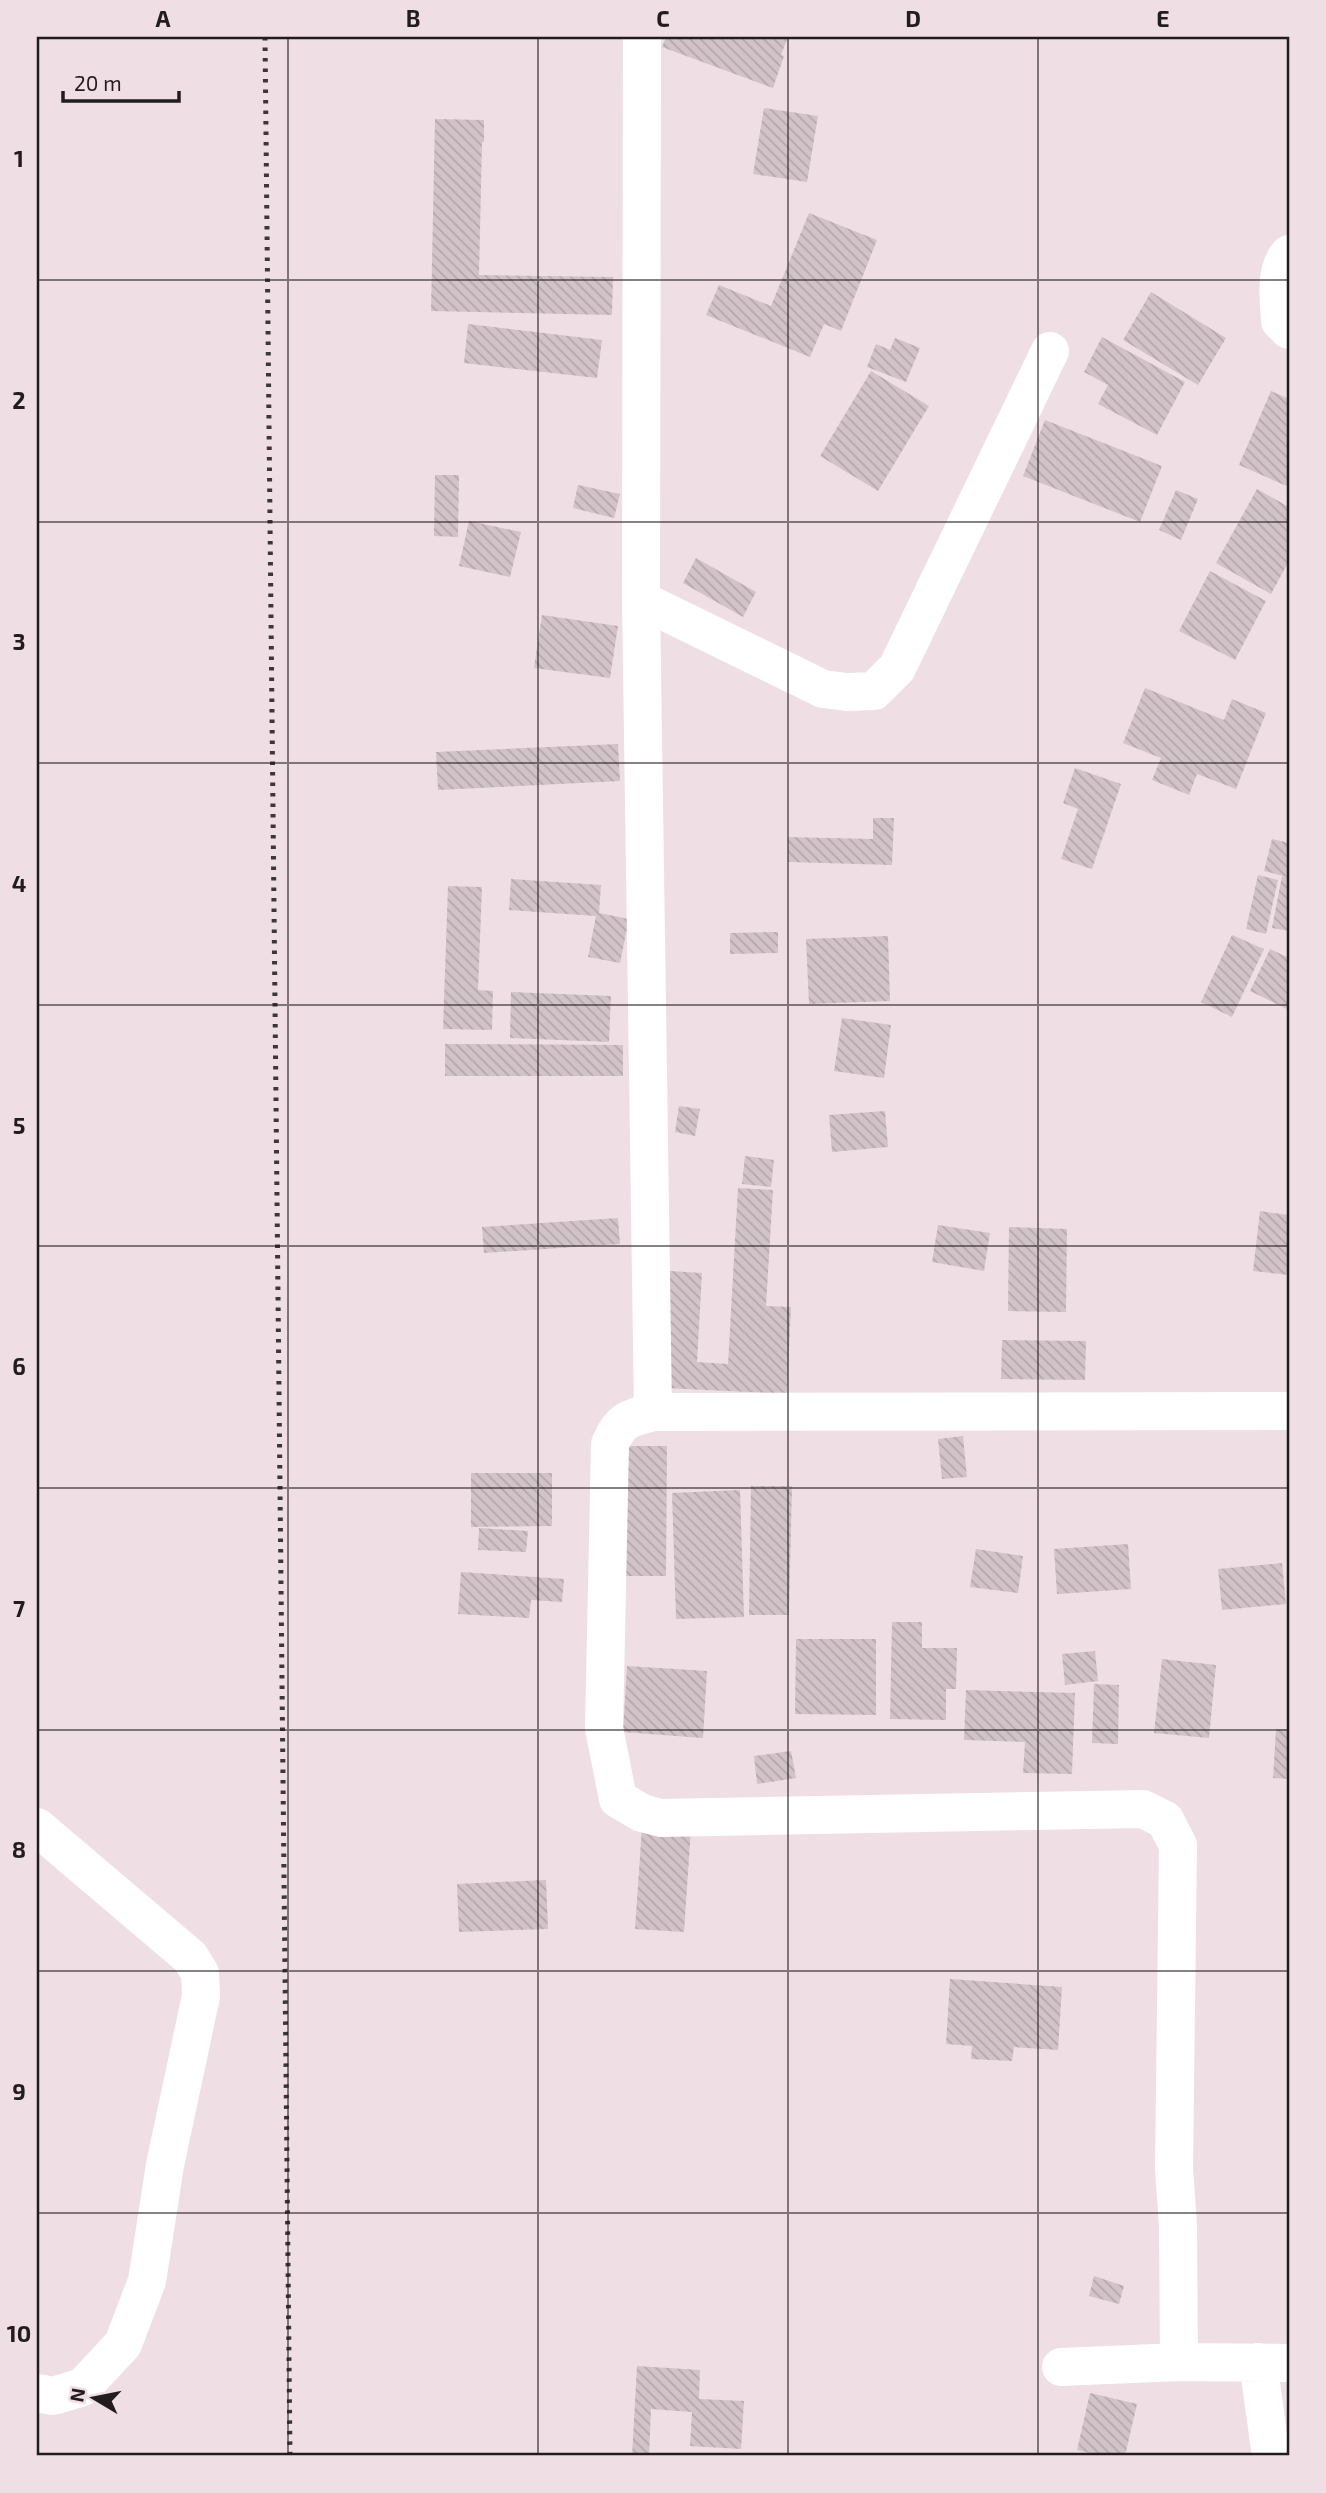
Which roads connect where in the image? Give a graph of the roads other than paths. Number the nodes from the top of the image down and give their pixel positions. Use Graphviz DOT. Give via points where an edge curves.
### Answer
graph roads {
  1 [pos="642,37"];
  2 [pos="1289,254"];
  3 [pos="1289,330"];
  4 [pos="1050,351"];
  5 [pos="640,600"];
  6 [pos="1289,1410"];
  7 [pos="653,1412"];
  8 [pos="37,1827"];
  9 [pos="1179,2362"];
  10 [pos="1273,2363"];
  11 [pos="1061,2367"];
  12 [pos="37,2393"];
  13 [pos="1271,2456"];
  1 -- 5 [label="street"];
  2 -- 3 [label="street" via="1278,286 1280,321"];
  4 -- 5 [label="street" via="897,668 874,691 823,689"];
  5 -- 7 [label="street"];
  6 -- 7 [label="street"];
  7 -- 9 [label="street" via="627,1419 610,1444 604,1728 618,1799 661,1818 1143,1809 1165,1820 1178,1845 1174,2169"];
  8 -- 12 [label="street" via="190,1956 200,1973 201,1996 165,2165 147,2281 123,2344 83,2387 53,2396"];
  9 -- 10 [label="street"];
  9 -- 11 [label="street"];
  10 -- 13 [label="street"];
}
